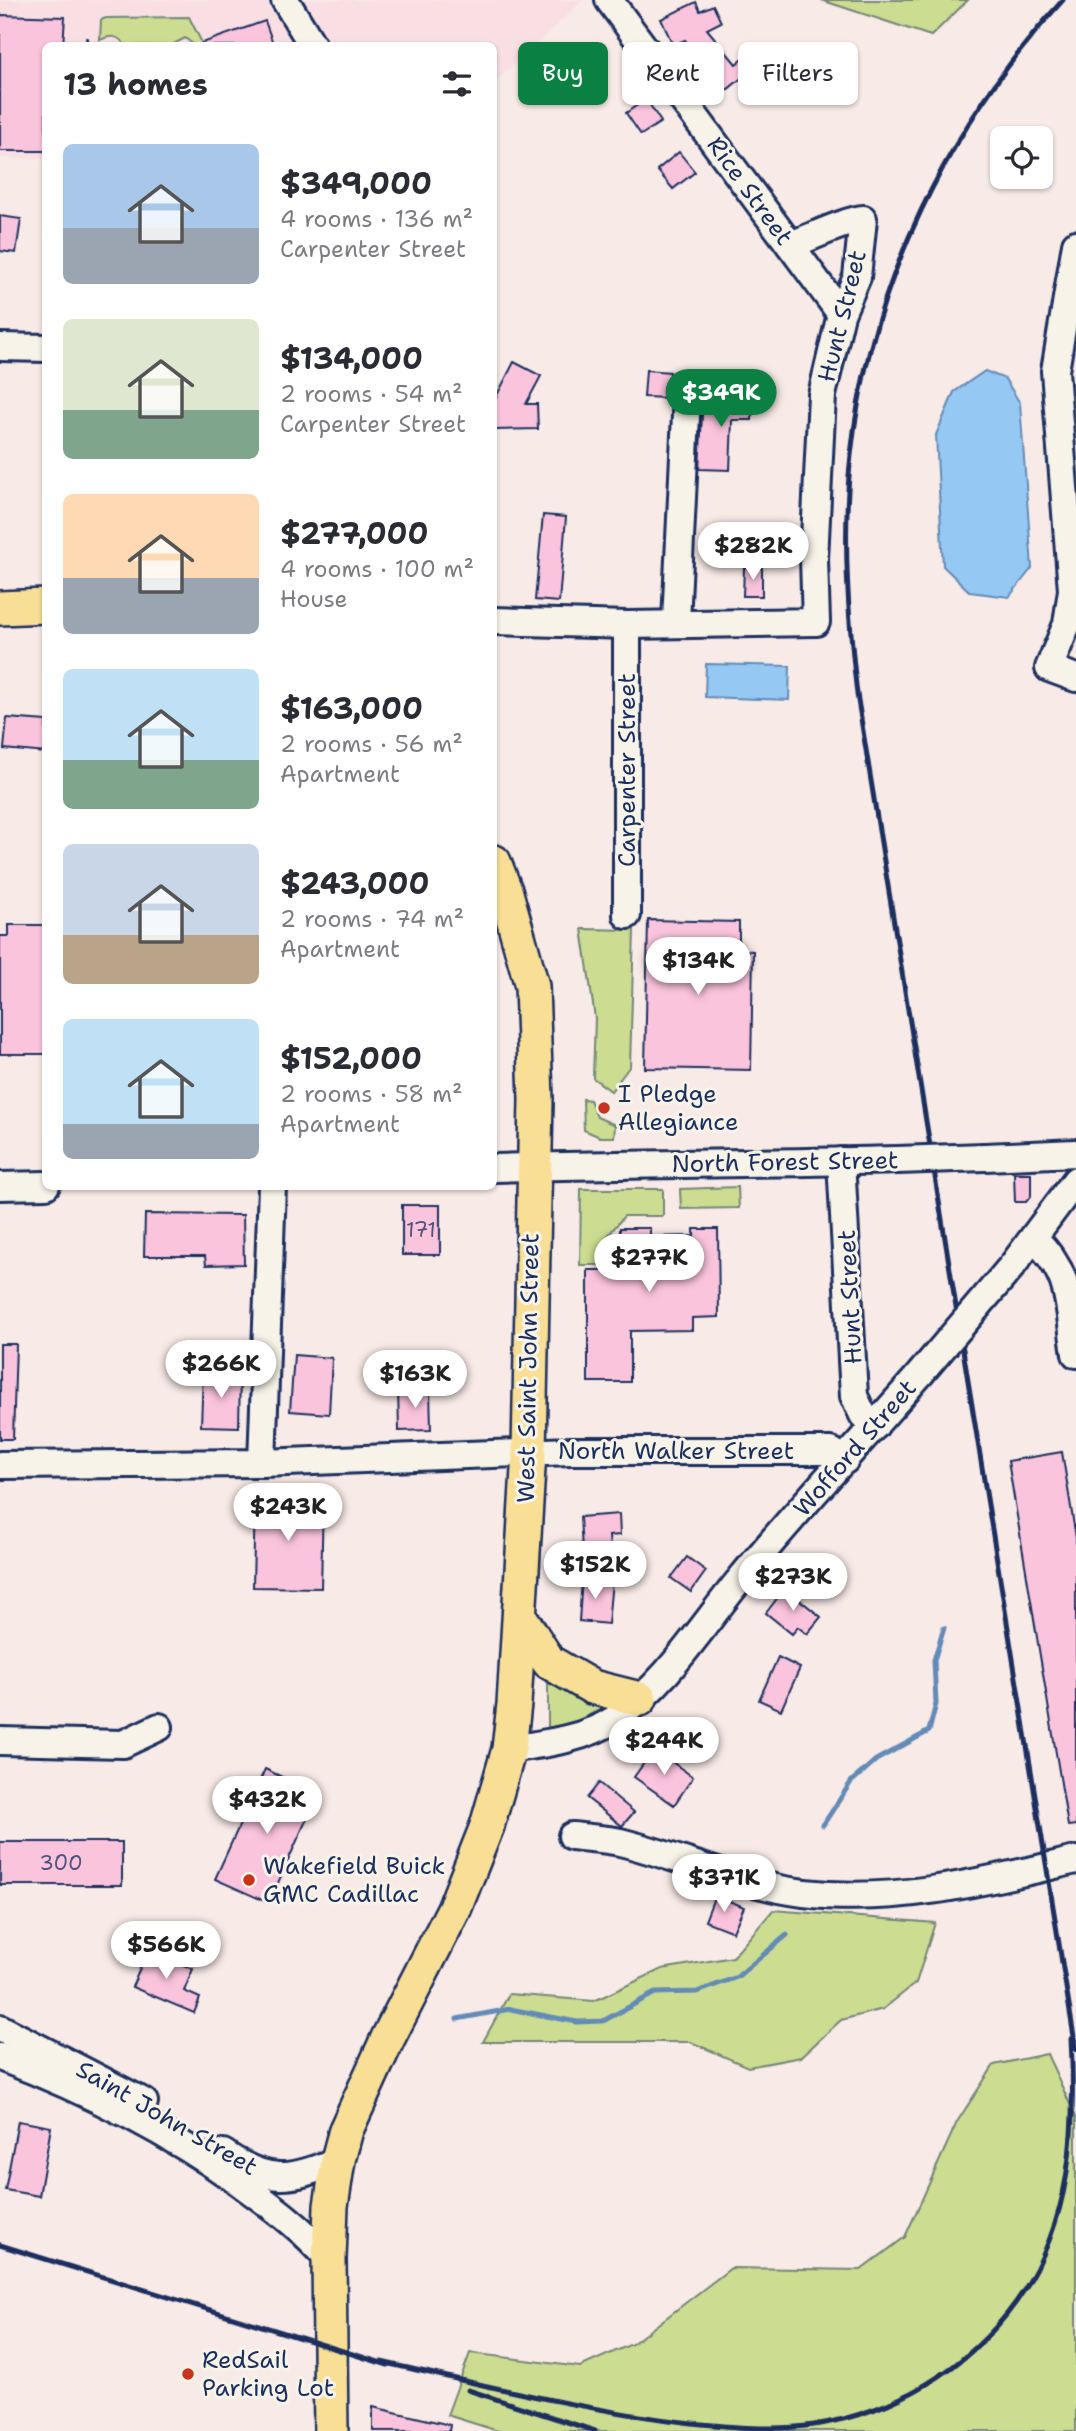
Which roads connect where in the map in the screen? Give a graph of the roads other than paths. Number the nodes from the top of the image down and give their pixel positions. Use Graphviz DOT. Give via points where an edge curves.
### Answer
graph roads {
  1 [pos="285,0"];
  2 [pos="609,0"];
  3 [pos="311,42"];
  4 [pos="1076,244"];
  5 [pos="790,245"];
  6 [pos="841,314"];
  7 [pos="0,347"];
  8 [pos="42,348"];
  9 [pos="687,394"];
  10 [pos="1069,456"];
  11 [pos="42,606"];
  12 [pos="0,608"];
  13 [pos="497,621"];
  14 [pos="676,622"];
  15 [pos="627,625"];
  16 [pos="1076,678"];
  17 [pos="497,875"];
  18 [pos="627,915"];
  19 [pos="1076,1153"];
  20 [pos="841,1161"];
  21 [pos="532,1166"];
  22 [pos="497,1168"];
  23 [pos="1076,1180"];
  24 [pos="0,1185"];
  25 [pos="42,1185"];
  26 [pos="272,1190"];
  27 [pos="1034,1238"];
  28 [pos="1076,1354"];
  29 [pos="875,1426"];
  30 [pos="529,1452"];
  31 [pos="845,1460"];
  32 [pos="262,1463"];
  33 [pos="0,1465"];
  34 [pos="520,1617"];
  35 [pos="639,1699"];
  36 [pos="159,1727"];
  37 [pos="0,1741"];
  38 [pos="509,1749"];
  39 [pos="572,1836"];
  40 [pos="1076,1860"];
  41 [pos="0,2028"];
  42 [pos="0,2057"];
  43 [pos="338,2160"];
  44 [pos="329,2259"];
  45 [pos="331,2431"];
  1 -- 3 [label="street"];
  2 -- 5 [label="street, Rice Street"];
  4 -- 10 [label="street" via="1055,371"];
  5 -- 6 [label="street, Rice Street"];
  5 -- 6 [label="street, Hunt Street" via="863,219 857,277"];
  6 -- 14 [label="street, Hunt Street" via="822,394 814,559 816,622"];
  7 -- 8 [label="street"];
  9 -- 14 [label="street"];
  10 -- 16 [label="street" via="1072,590 1067,624 1049,668"];
  11 -- 12 [label="main road"];
  13 -- 15 [label="street"];
  14 -- 15 [label="street"];
  15 -- 18 [label="street, Carpenter Street"];
  17 -- 21 [label="main road, West Saint John Street" via="532,986 536,1099"];
  19 -- 20 [label="street, North Forest Street, bridge"];
  20 -- 21 [label="street, North Forest Street"];
  20 -- 29 [label="street, Hunt Street" via="854,1396 863,1415"];
  21 -- 22 [label="street, North Forest Street"];
  21 -- 30 [label="main road, West Saint John Street"];
  23 -- 27 [label="street, Wofford Street"];
  24 -- 25 [label="street"];
  26 -- 32 [label="street"];
  27 -- 28 [label="street" via="1065,1280"];
  27 -- 29 [label="street, Wofford Street, bridge"];
  29 -- 31 [label="street, Wofford Street"];
  30 -- 31 [label="street, North Walker Street" via="831,1451"];
  30 -- 32 [label="street, North Walker Street"];
  30 -- 34 [label="main road, West Saint John Street"];
  31 -- 35 [label="street, Wofford Street" via="739,1581 661,1682"];
  32 -- 33 [label="street, North Walker Street"];
  34 -- 35 [label="main road" via="549,1662 592,1687"];
  34 -- 38 [label="main road, West Saint John Street"];
  35 -- 38 [label="street, Wofford Street" via="614,1720 589,1731"];
  36 -- 37 [label="street" via="122,1744"];
  38 -- 43 [label="main road, West Saint John Street" via="487,1826 455,1907 388,2038 346,2130"];
  39 -- 40 [label="street" via="618,1842 804,1893 948,1889"];
  41 -- 43 [label="street, Saint John Street" via="132,2094 243,2166 269,2177 304,2175"];
  42 -- 44 [label="street, Saint John Street" via="67,2082 177,2140 302,2228"];
  43 -- 44 [label="main road, West Saint John Street"];
  44 -- 45 [label="main road, West Saint John Street"];
}
